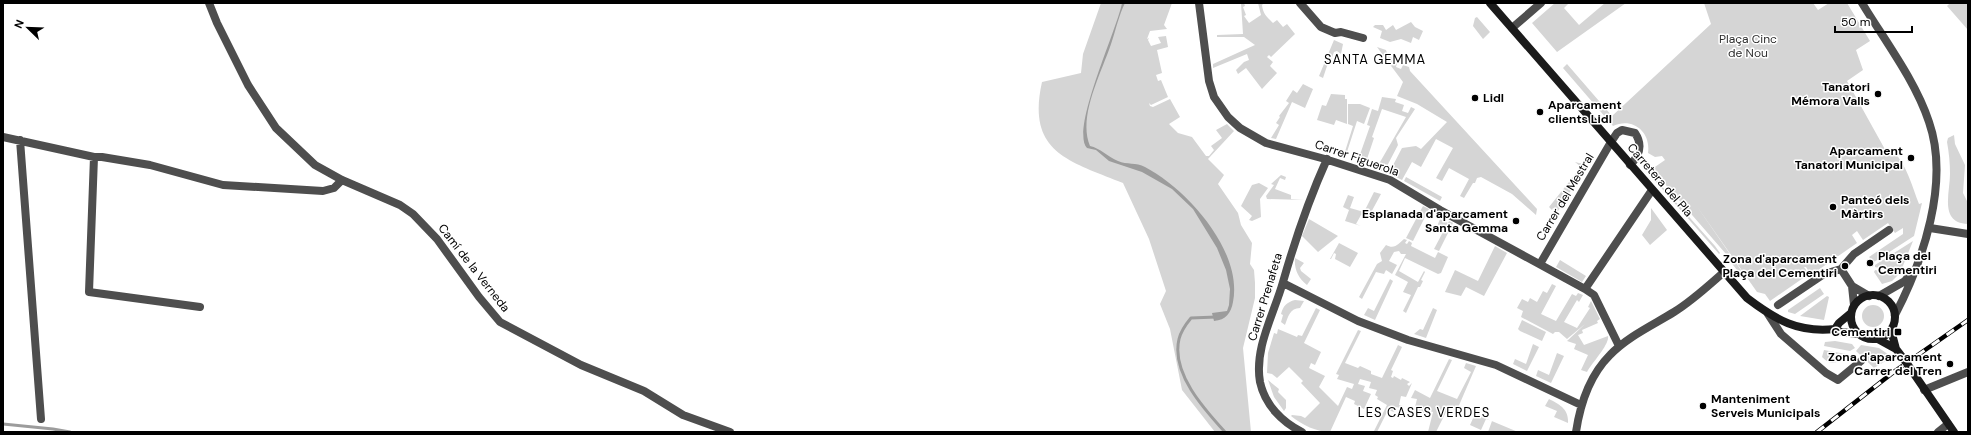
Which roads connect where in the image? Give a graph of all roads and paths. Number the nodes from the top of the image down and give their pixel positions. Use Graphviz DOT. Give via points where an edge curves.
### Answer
graph roads {
  1 [pos="209,3"];
  2 [pos="1199,3"];
  3 [pos="1300,3"];
  4 [pos="1490,3"];
  5 [pos="1541,3"];
  6 [pos="1862,3"];
  7 [pos="1512,28"];
  8 [pos="1363,38"];
  9 [pos="3,136"];
  10 [pos="20,140"];
  11 [pos="1611,142"];
  12 [pos="94,157"];
  13 [pos="1326,159"];
  14 [pos="1630,165"];
  15 [pos="342,180"];
  16 [pos="1652,190"];
  17 [pos="1930,228"];
  18 [pos="1889,230"];
  19 [pos="1968,234"];
  20 [pos="1540,264"];
  21 [pos="1841,268"];
  22 [pos="1913,271"];
  23 [pos="1724,272"];
  24 [pos="1283,282"];
  25 [pos="1852,286"];
  26 [pos="1585,289"];
  27 [pos="1869,296"];
  28 [pos="1879,296"];
  29 [pos="1778,305"];
  30 [pos="200,307"];
  31 [pos="1853,309"];
  32 [pos="1768,314"];
  33 [pos="1895,315"];
  34 [pos="1835,329"];
  35 [pos="1892,330"];
  36 [pos="1858,334"];
  37 [pos="1876,338"];
  38 [pos="1619,346"];
  39 [pos="1898,350"];
  40 [pos="1861,361"];
  41 [pos="1968,372"];
  42 [pos="1924,390"];
  43 [pos="1581,405"];
  44 [pos="41,419"];
  45 [pos="1948,424"];
  46 [pos="730,432"];
  47 [pos="1302,432"];
  48 [pos="1576,432"];
  49 [pos="1938,432"];
  50 [pos="1954,432"];
  1 -- 15 [label="street, Camí de la Verneda" via="260,107 276,128 315,166"];
  2 -- 13 [label="street, Carrer Figuerola" via="1208,81 1214,99 1228,117 1240,128 1266,143"];
  3 -- 8 [label="street" via="1321,27 1335,33 1341,32"];
  4 -- 7 [label="main road, Carretera del Pla"];
  5 -- 7 [label="street"];
  6 -- 17 [label="street" via="1914,88 1929,122 1936,147 1938,174"];
  7 -- 11 [label="main road, Carretera del Pla"];
  9 -- 10 [label="street"];
  10 -- 12 [label="street"];
  10 -- 44 [label="street"];
  11 -- 14 [label="main road, Carretera del Pla"];
  11 -- 14 [label="street" via="1622,130 1636,133 1640,140 1639,152"];
  11 -- 20 [label="street, Carrer del Mestral"];
  12 -- 15 [label="street" via="150,165 223,185 323,191 334,188"];
  12 -- 30 [label="street" via="89,292"];
  13 -- 20 [label="street, Carrer Figuerola" via="1390,180"];
  13 -- 24 [label="street, Carrer Prenafeta" via="1301,222"];
  14 -- 16 [label="main road, Carretera del Pla"];
  15 -- 46 [label="street, Camí de la Verneda" via="412,214 437,239 500,322 581,365 644,391 683,415"];
  16 -- 23 [label="main road, Carretera del Pla"];
  16 -- 26 [label="street"];
  17 -- 19 [label="street"];
  17 -- 22 [label="street"];
  18 -- 21 [label="street" via="1854,254"];
  20 -- 26 [label="street, Carrer Figuerola"];
  21 -- 25 [label="street"];
  21 -- 29 [label="street" via="1824,274"];
  22 -- 28 [label="street" via="1905,280"];
  22 -- 33 [label="street"];
  23 -- 32 [label="main road, Carretera del Pla" via="1747,298"];
  23 -- 38 [label="street" via="1675,311"];
  24 -- 43 [label="street" via="1358,321 1408,340 1496,365"];
  24 -- 47 [label="street, Carrer Prenafeta" via="1260,352 1260,382 1267,400 1276,412"];
  25 -- 27 [label="street"];
  25 -- 31 [label="street"];
  26 -- 38 [label="street, Carrer Figuerola" via="1596,298"];
  27 -- 28 [label="main road"];
  27 -- 31 [label="main road" via="1860,299"];
  28 -- 33 [label="main road" via="1888,301"];
  31 -- 34 [label="main road"];
  31 -- 36 [label="main road" via="1852,326"];
  32 -- 34 [label="main road, Carretera del Pla" via="1787,324 1806,329"];
  32 -- 40 [label="street, Carretera del Pla" via="1781,334 1826,373 1838,380"];
  33 -- 35 [label="main road"];
  34 -- 36 [label="main road, Carretera del Pla"];
  35 -- 37 [label="main road"];
  35 -- 39 [label="main road"];
  36 -- 37 [label="main road"];
  37 -- 39 [label="main road"];
  38 -- 43 [label="street" via="1599,368"];
  39 -- 42 [label="main road, bridge"];
  41 -- 42 [label="street"];
  42 -- 45 [label="main road"];
  43 -- 48 [label="street"];
  45 -- 49 [label="street"];
  45 -- 50 [label="main road"];
}
